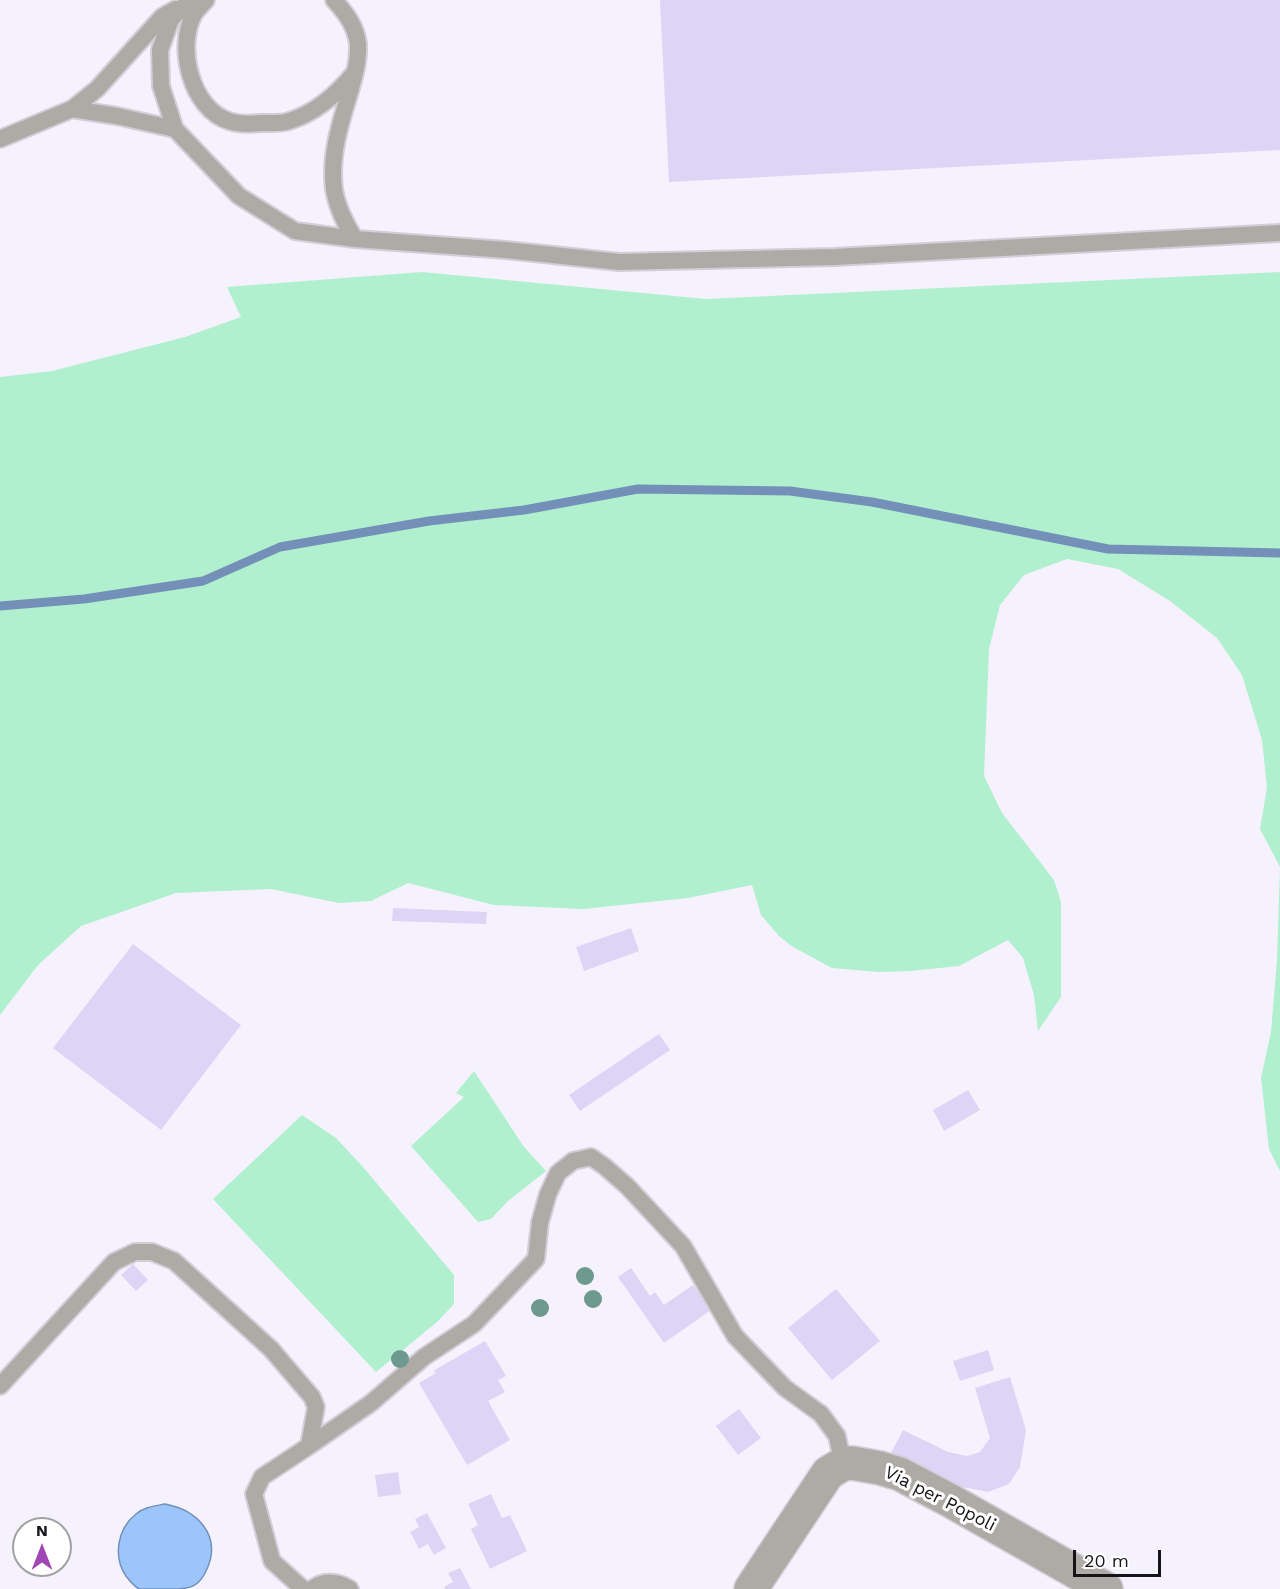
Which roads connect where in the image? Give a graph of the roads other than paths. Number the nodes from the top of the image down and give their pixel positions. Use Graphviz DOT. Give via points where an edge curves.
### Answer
graph roads {
  1 [pos="196,0"];
  2 [pos="334,0"];
  3 [pos="355,72"];
  4 [pos="72,109"];
  5 [pos="175,129"];
  6 [pos="0,139"];
  7 [pos="1280,232"];
  8 [pos="355,239"];
  9 [pos="0,1386"];
  10 [pos="309,1446"];
  11 [pos="843,1464"];
  12 [pos="303,1589"];
  13 [pos="312,1589"];
  14 [pos="350,1589"];
  15 [pos="751,1589"];
  16 [pos="1106,1589"];
  1 -- 3 [label="lane" via="187,37 187,65 196,92 209,110 229,122 288,122 336,94"];
  1 -- 4 [label="lane" via="162,17 97,89"];
  1 -- 5 [label="lane" via="171,19 160,50 161,86"];
  2 -- 3 [label="lane" via="350,19 358,43"];
  3 -- 8 [label="lane" via="338,133 334,188 340,213"];
  4 -- 5 [label="lane"];
  4 -- 6 [label="lane"];
  5 -- 8 [label="lane" via="239,196 295,231"];
  7 -- 8 [label="lane" via="835,257 619,262"];
  9 -- 10 [label="lane" via="114,1262 135,1252 152,1252 174,1261 271,1349 312,1397 316,1407"];
  10 -- 11 [label="lane" via="371,1403 424,1357 474,1324 536,1259 540,1221 558,1173 573,1161 591,1157 627,1186 683,1246 735,1336 784,1388 821,1414 837,1436"];
  10 -- 12 [label="lane" via="262,1477 254,1494 272,1561"];
  11 -- 15 [label="street" via="828,1473"];
  11 -- 16 [label="street, Via per Popoli" via="900,1474"];
  13 -- 14 [label="lane" via="334,1582"];
}
